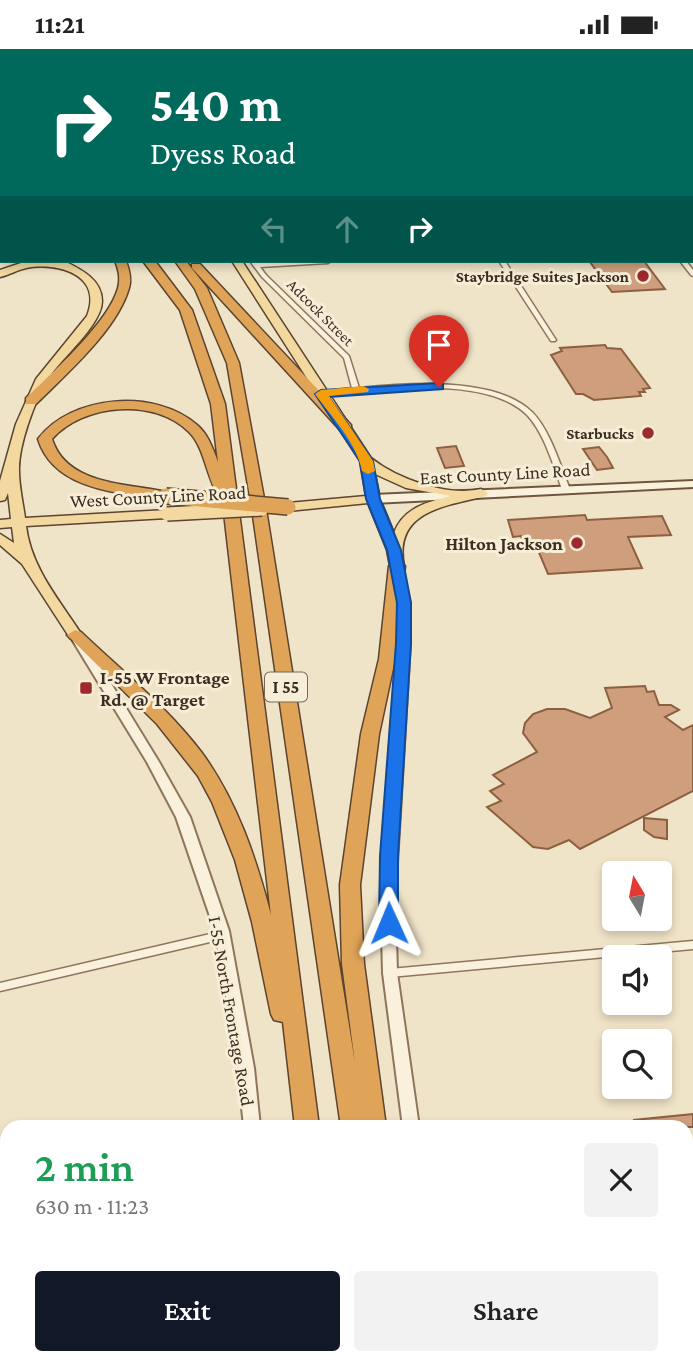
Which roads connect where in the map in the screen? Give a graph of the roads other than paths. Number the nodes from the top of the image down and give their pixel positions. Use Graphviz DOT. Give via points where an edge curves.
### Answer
graph roads {
  1 [pos="45,263"];
  2 [pos="59,263"];
  3 [pos="122,263"];
  4 [pos="151,263"];
  5 [pos="182,263"];
  6 [pos="193,263"];
  7 [pos="238,263"];
  8 [pos="255,263"];
  9 [pos="503,263"];
  10 [pos="0,271"];
  11 [pos="553,340"];
  12 [pos="356,390"];
  13 [pos="321,394"];
  14 [pos="31,401"];
  15 [pos="346,428"];
  16 [pos="366,461"];
  17 [pos="12,468"];
  18 [pos="693,484"];
  19 [pos="566,489"];
  20 [pos="481,493"];
  21 [pos="462,494"];
  22 [pos="0,497"];
  23 [pos="228,499"];
  24 [pos="373,499"];
  25 [pos="318,505"];
  26 [pos="288,507"];
  27 [pos="20,523"];
  28 [pos="0,524"];
  29 [pos="0,538"];
  30 [pos="396,558"];
  31 [pos="27,562"];
  32 [pos="75,635"];
  33 [pos="223,935"];
  34 [pos="693,945"];
  35 [pos="390,973"];
  36 [pos="0,987"];
  37 [pos="251,1120"];
  38 [pos="305,1120"];
  39 [pos="305,1120"];
  40 [pos="352,1120"];
  41 [pos="372,1120"];
  42 [pos="410,1120"];
  1 -- 10 [label="main road"];
  2 -- 14 [label="main road" via="86,278 96,292 97,304"];
  3 -- 14 [label="highway" via="124,288 115,307"];
  4 -- 23 [label="highway, I 55" via="186,310 202,354 218,404"];
  5 -- 40 [label="highway, I 55" via="201,288 233,363 260,509"];
  6 -- 15 [label="highway"];
  7 -- 13 [label="main road" via="310,370"];
  8 -- 12 [label="street, Adcock Street" via="347,357"];
  9 -- 11 [label="street"];
  12 -- 13 [label="street"];
  12 -- 19 [label="street" via="463,387 510,399 530,413"];
  13 -- 15 [label="main road"];
  14 -- 17 [label="main road"];
  15 -- 16 [label="main road"];
  16 -- 21 [label="main road" via="393,481"];
  16 -- 24 [label="main road"];
  17 -- 22 [label="main road"];
  17 -- 27 [label="main road"];
  18 -- 19 [label="main road, East County Line Road"];
  19 -- 20 [label="main road, East County Line Road"];
  20 -- 21 [label="main road, East County Line Road"];
  20 -- 30 [label="main road" via="412,515 404,523"];
  21 -- 24 [label="main road, East County Line Road"];
  23 -- 26 [label="highway, bridge" via="195,430 165,412 103,407 65,420 45,439 49,456 69,473 97,482 166,496"];
  23 -- 38 [label="highway, I 55"];
  24 -- 25 [label="main road, East County Line Road"];
  24 -- 30 [label="main road"];
  25 -- 26 [label="main road, West County Line Road"];
  26 -- 27 [label="main road, West County Line Road, bridge"];
  27 -- 28 [label="main road, West County Line Road"];
  27 -- 31 [label="main road"];
  29 -- 31 [label="main road"];
  30 -- 35 [label="street" via="404,603 404,643 389,856"];
  30 -- 41 [label="highway" via="387,659 370,734 350,885 353,964"];
  31 -- 32 [label="main road"];
  32 -- 33 [label="street, I-55 North Frontage Road" via="183,817"];
  32 -- 39 [label="highway" via="165,723 207,774 235,831 261,914"];
  33 -- 36 [label="street"];
  33 -- 37 [label="street, I-55 North Frontage Road"];
  34 -- 35 [label="street"];
  35 -- 42 [label="street"];
}
